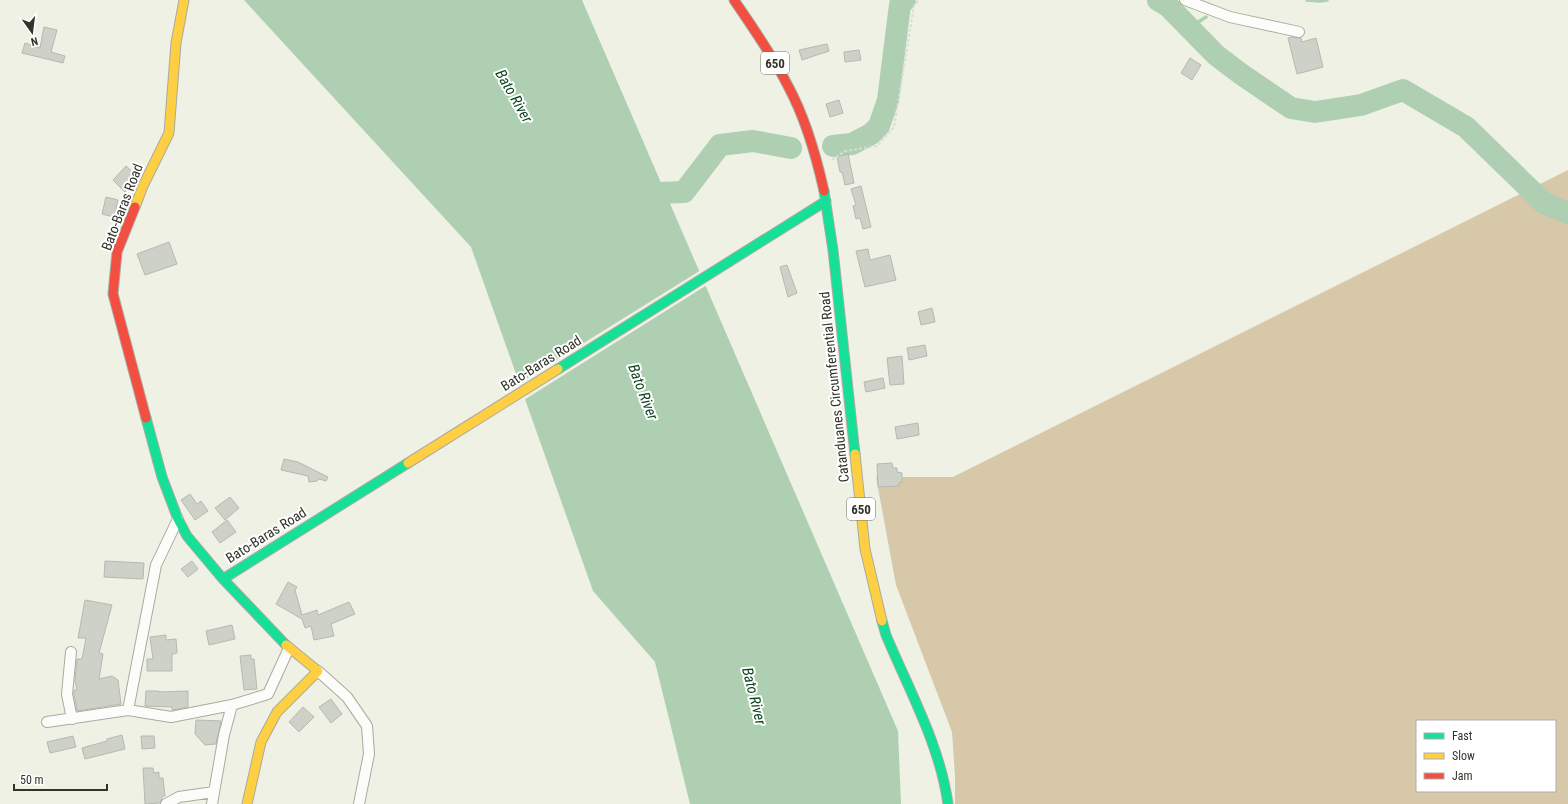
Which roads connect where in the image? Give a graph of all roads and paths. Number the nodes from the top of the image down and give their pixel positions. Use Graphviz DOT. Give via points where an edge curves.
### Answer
graph roads {
  1 [pos="184,0"];
  2 [pos="734,0"];
  3 [pos="919,0"];
  4 [pos="1185,0"];
  5 [pos="1299,32"];
  6 [pos="819,168"];
  7 [pos="826,201"];
  8 [pos="178,519"];
  9 [pos="223,579"];
  10 [pos="289,648"];
  11 [pos="71,652"];
  12 [pos="318,671"];
  13 [pos="232,705"];
  14 [pos="128,710"];
  15 [pos="72,719"];
  16 [pos="48,722"];
  17 [pos="214,792"];
  18 [pos="166,804"];
  19 [pos="212,804"];
  20 [pos="247,804"];
  21 [pos="360,804"];
  22 [pos="948,804"];
  1 -- 8 [label="main road, Bato-Baras Road" via="176,43 169,134 143,186 117,252 113,294 162,477"];
  2 -- 6 [label="main road, Catanduanes Circumferential Road / 650" via="789,87 808,130"];
  3 -- 6 [label="path" via="914,6 894,127 877,146 844,151"];
  4 -- 5 [label="street" via="1230,17"];
  6 -- 7 [label="main road, Catanduanes Circumferential Road / 650"];
  7 -- 9 [label="main road, Bato-Baras Road"];
  7 -- 22 [label="main road, Catanduanes Circumferential Road / 650" via="865,549 886,635 932,742 945,783"];
  8 -- 9 [label="main road, Bato-Baras Road" via="187,536"];
  8 -- 14 [label="street" via="156,565"];
  9 -- 10 [label="main road"];
  10 -- 12 [label="main road"];
  10 -- 13 [label="street" via="268,694"];
  11 -- 15 [label="street" via="67,694"];
  12 -- 20 [label="main road" via="277,712 261,742"];
  12 -- 21 [label="street" via="347,697 367,726 369,754"];
  13 -- 14 [label="street" via="171,717"];
  13 -- 17 [label="street"];
  14 -- 15 [label="street"];
  15 -- 16 [label="street"];
  17 -- 18 [label="street" via="180,797"];
  17 -- 19 [label="street"];
}
